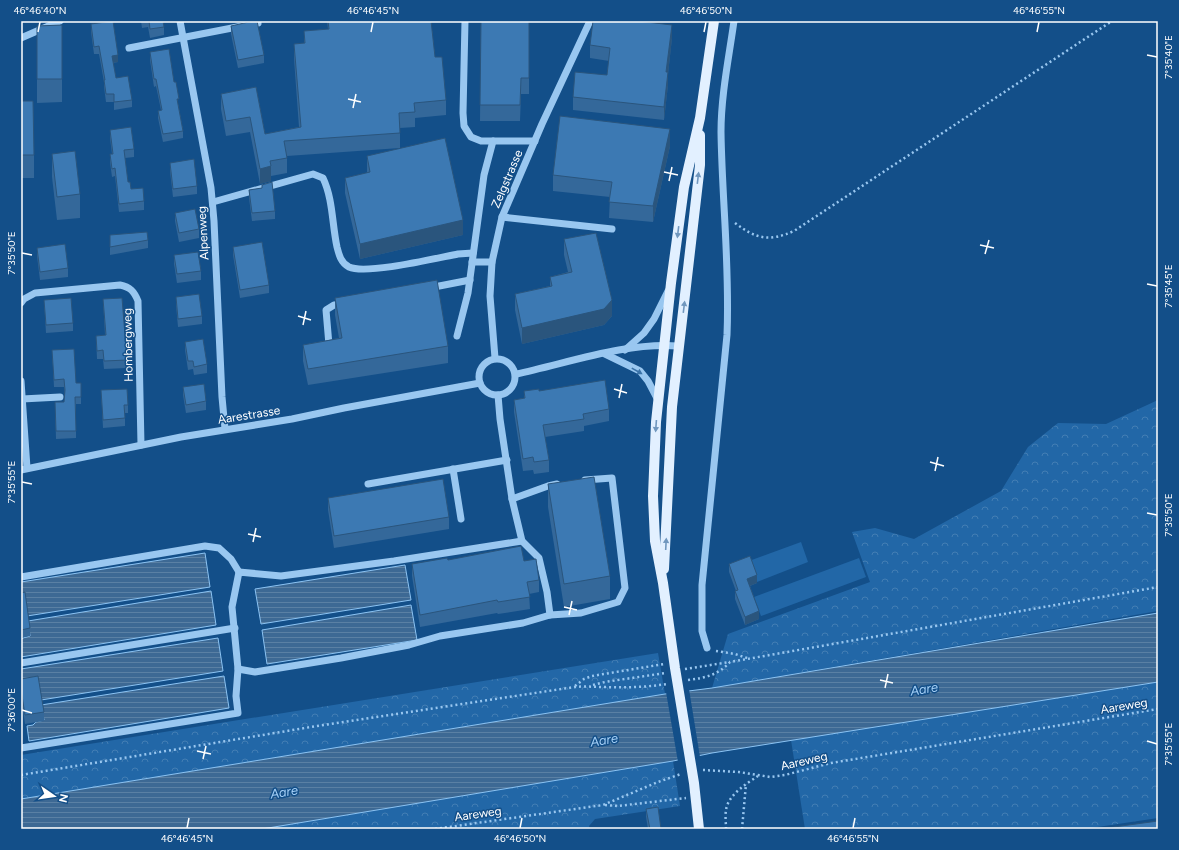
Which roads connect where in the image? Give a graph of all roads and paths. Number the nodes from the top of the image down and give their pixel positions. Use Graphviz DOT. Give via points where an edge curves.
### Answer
graph roads {
  1 [pos="180,21"];
  2 [pos="465,21"];
  3 [pos="590,21"];
  4 [pos="714,21"];
  5 [pos="734,21"];
  6 [pos="1112,21"];
  7 [pos="57,22"];
  8 [pos="258,23"];
  9 [pos="21,38"];
  10 [pos="183,38"];
  11 [pos="129,48"];
  12 [pos="700,118"];
  13 [pos="493,141"];
  14 [pos="535,141"];
  15 [pos="213,202"];
  16 [pos="725,216"];
  17 [pos="502,217"];
  18 [pos="612,229"];
  19 [pos="473,253"];
  20 [pos="472,262"];
  21 [pos="492,262"];
  22 [pos="470,280"];
  23 [pos="671,283"];
  24 [pos="424,288"];
  25 [pos="21,303"];
  26 [pos="349,303"];
  27 [pos="457,336"];
  28 [pos="664,345"];
  29 [pos="329,346"];
  30 [pos="678,346"];
  31 [pos="625,350"];
  32 [pos="605,354"];
  33 [pos="495,358"];
  34 [pos="516,374"];
  35 [pos="21,381"];
  36 [pos="480,383"];
  37 [pos="498,395"];
  38 [pos="60,397"];
  39 [pos="22,399"];
  40 [pos="658,400"];
  41 [pos="22,414"];
  42 [pos="225,430"];
  43 [pos="142,445"];
  44 [pos="507,460"];
  45 [pos="24,469"];
  46 [pos="453,469"];
  47 [pos="578,480"];
  48 [pos="563,483"];
  49 [pos="368,484"];
  50 [pos="512,499"];
  51 [pos="461,519"];
  52 [pos="522,541"];
  53 [pos="239,572"];
  54 [pos="21,577"];
  55 [pos="663,583"];
  56 [pos="1158,587"];
  57 [pos="550,615"];
  58 [pos="235,628"];
  59 [pos="707,648"];
  60 [pos="730,662"];
  61 [pos="21,663"];
  62 [pos="675,668"];
  63 [pos="238,669"];
  64 [pos="590,686"];
  65 [pos="1158,709"];
  66 [pos="21,748"];
  67 [pos="697,771"];
  68 [pos="682,774"];
  69 [pos="21,775"];
  70 [pos="758,776"];
  71 [pos="746,784"];
  72 [pos="696,796"];
  73 [pos="603,805"];
  74 [pos="435,829"];
  75 [pos="699,829"];
  76 [pos="726,829"];
  77 [pos="742,829"];
  1 -- 10 [label="street, Alpenweg"];
  2 -- 13 [label="street" via="464,126 471,137 481,141"];
  3 -- 14 [label="street, Zelgstrasse"];
  4 -- 12 [label="main road"];
  5 -- 16 [label="street" via="721,131"];
  6 -- 16 [label="path" via="794,231 783,236 763,238 753,235"];
  7 -- 9 [label="street"];
  8 -- 10 [label="street"];
  10 -- 11 [label="street"];
  10 -- 15 [label="street, Alpenweg"];
  12 -- 23 [label="main road, one-way" via="684,187"];
  30 -- 12 [label="main road, one-way" via="700,165"];
  13 -- 14 [label="street"];
  13 -- 19 [label="street" via="484,175"];
  14 -- 17 [label="street, Zelgstrasse"];
  15 -- 19 [label="street" via="313,174 323,178 328,188 340,259 350,267 367,270"];
  15 -- 42 [label="street, Alpenweg"];
  16 -- 59 [label="street" via="727,335 702,585 702,631"];
  17 -- 18 [label="street"];
  17 -- 21 [label="street, Zelgstrasse"];
  19 -- 20 [label="street"];
  20 -- 21 [label="street"];
  20 -- 22 [label="street"];
  21 -- 33 [label="street, Zelgstrasse" via="490,296"];
  22 -- 24 [label="street"];
  22 -- 27 [label="street"];
  23 -- 28 [label="main road"];
  23 -- 31 [label="street" via="654,319 644,333"];
  25 -- 43 [label="street, Hombergweg" via="35,293 120,285 129,287 135,293 138,301"];
  26 -- 29 [label="street" via="334,305 326,310"];
  28 -- 30 [label="street"];
  28 -- 31 [label="street"];
  28 -- 40 [label="main road"];
  55 -- 30 [label="main road, one-way" via="669,441"];
  31 -- 32 [label="street"];
  32 -- 34 [label="street"];
  32 -- 40 [label="street, one-way" via="640,371"];
  33 -- 34 [label="street" via="510,363"];
  33 -- 36 [label="street" via="488,360 480,369"];
  34 -- 37 [label="street" via="510,390"];
  35 -- 39 [label="street"];
  36 -- 37 [label="street" via="487,392"];
  36 -- 42 [label="street, Aarestrasse"];
  37 -- 44 [label="street"];
  38 -- 39 [label="street"];
  39 -- 41 [label="street"];
  40 -- 55 [label="main road, one-way" via="653,518"];
  41 -- 45 [label="street"];
  42 -- 43 [label="street, Aarestrasse"];
  43 -- 45 [label="street, Aarestrasse"];
  44 -- 46 [label="street"];
  44 -- 50 [label="street"];
  46 -- 49 [label="street"];
  46 -- 51 [label="street"];
  47 -- 57 [label="street" via="612,478 625,588 618,602 581,613"];
  48 -- 50 [label="street"];
  50 -- 52 [label="street"];
  52 -- 53 [label="street" via="280,576"];
  52 -- 57 [label="street" via="539,558"];
  53 -- 54 [label="street" via="231,559 219,548 205,546"];
  53 -- 58 [label="street" via="232,607"];
  55 -- 62 [label="main road"];
  56 -- 59 [label="path" via="751,659"];
  57 -- 63 [label="street" via="523,623 440,636 409,645 341,658 255,672"];
  58 -- 61 [label="street"];
  58 -- 63 [label="street"];
  60 -- 62 [label="path"];
  62 -- 64 [label="path"];
  62 -- 69 [label="path" via="592,676 575,687"];
  62 -- 72 [label="main road"];
  63 -- 66 [label="street" via="238,713"];
  65 -- 70 [label="path, Aareweg" via="831,763 785,775"];
  67 -- 70 [label="path, Aareweg" via="717,770"];
  68 -- 73 [label="path, Aareweg"];
  70 -- 71 [label="path"];
  71 -- 76 [label="path" via="727,805"];
  71 -- 77 [label="path"];
  72 -- 73 [label="path" via="618,806"];
  72 -- 75 [label="main road"];
  73 -- 74 [label="path, Aareweg"];
}
